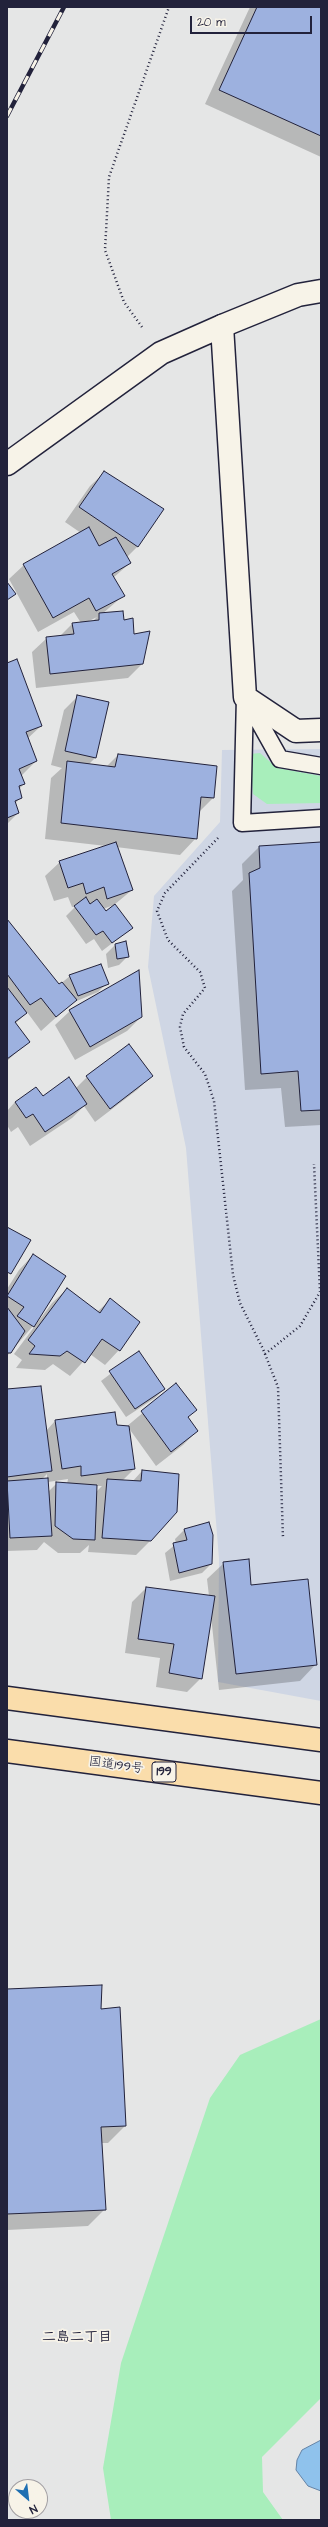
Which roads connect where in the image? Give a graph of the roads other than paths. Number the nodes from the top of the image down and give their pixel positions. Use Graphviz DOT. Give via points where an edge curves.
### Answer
graph roads {
  1 [pos="321,291"];
  2 [pos="222,326"];
  3 [pos="7,464"];
  4 [pos="245,697"];
  5 [pos="321,730"];
  6 [pos="321,766"];
  7 [pos="321,818"];
  8 [pos="7,1698"];
  9 [pos="321,1740"];
  10 [pos="7,1751"];
  11 [pos="321,1793"];
  1 -- 2 [label="street" via="298,295"];
  2 -- 3 [label="street" via="161,353"];
  2 -- 4 [label="street"];
  4 -- 5 [label="street" via="296,731"];
  4 -- 6 [label="lane" via="280,759"];
  4 -- 7 [label="lane" via="242,823"];
  8 -- 9 [label="highway"];
  10 -- 11 [label="highway, 国道199号 / 199"];
}
